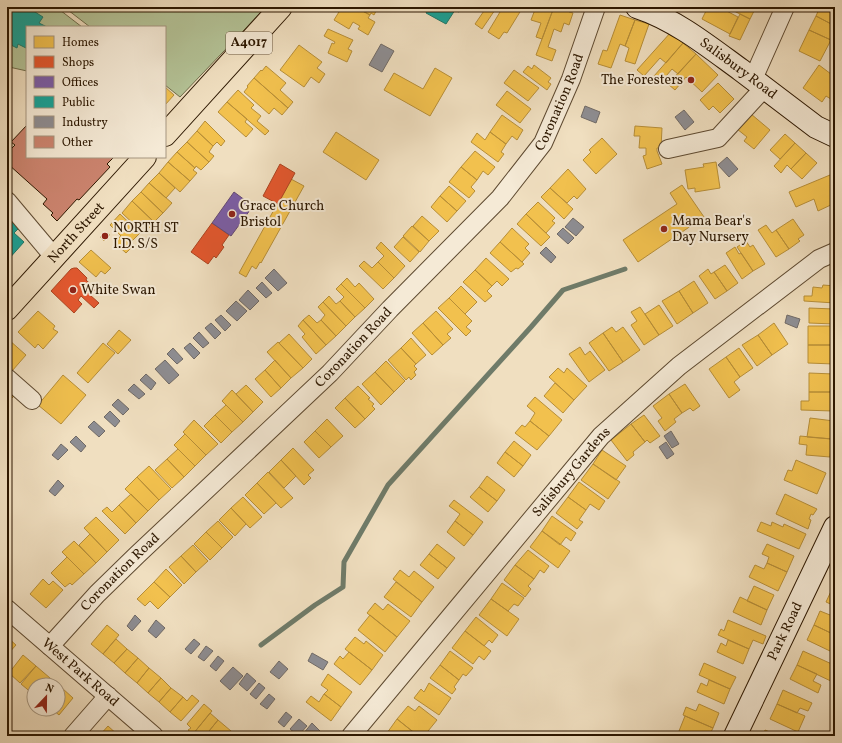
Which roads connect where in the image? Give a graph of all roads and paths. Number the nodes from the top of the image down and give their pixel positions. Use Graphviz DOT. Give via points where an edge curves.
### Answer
graph roads {
  1 [pos="281,7"];
  2 [pos="596,7"];
  3 [pos="637,7"];
  4 [pos="785,7"];
  5 [pos="758,84"];
  6 [pos="166,134"];
  7 [pos="835,136"];
  8 [pos="668,149"];
  9 [pos="145,158"];
  10 [pos="7,201"];
  11 [pos="835,252"];
  12 [pos="55,258"];
  13 [pos="7,309"];
  14 [pos="17,381"];
  15 [pos="32,400"];
  16 [pos="835,527"];
  17 [pos="7,609"];
  18 [pos="50,646"];
  19 [pos="108,696"];
  20 [pos="73,736"];
  21 [pos="154,736"];
  22 [pos="351,736"];
  23 [pos="735,736"];
  1 -- 6 [label="main road, A4017"];
  2 -- 18 [label="street, Coronation Road" via="572,79 543,143 500,198 330,373 137,555"];
  3 -- 5 [label="street, Salisbury Road" via="652,12 704,43"];
  4 -- 5 [label="street"];
  5 -- 7 [label="street, Salisbury Road" via="816,127"];
  5 -- 8 [label="street" via="718,138"];
  9 -- 12 [label="main road, North Street"];
  10 -- 12 [label="street"];
  11 -- 22 [label="street, Salisbury Gardens" via="820,259 679,366 601,436"];
  12 -- 13 [label="main road, North Street"];
  14 -- 15 [label="street"];
  16 -- 23 [label="street, Park Road"];
  17 -- 18 [label="street, West Park Road"];
  18 -- 19 [label="street, West Park Road"];
  19 -- 20 [label="street"];
  19 -- 21 [label="street, West Park Road"];
}
